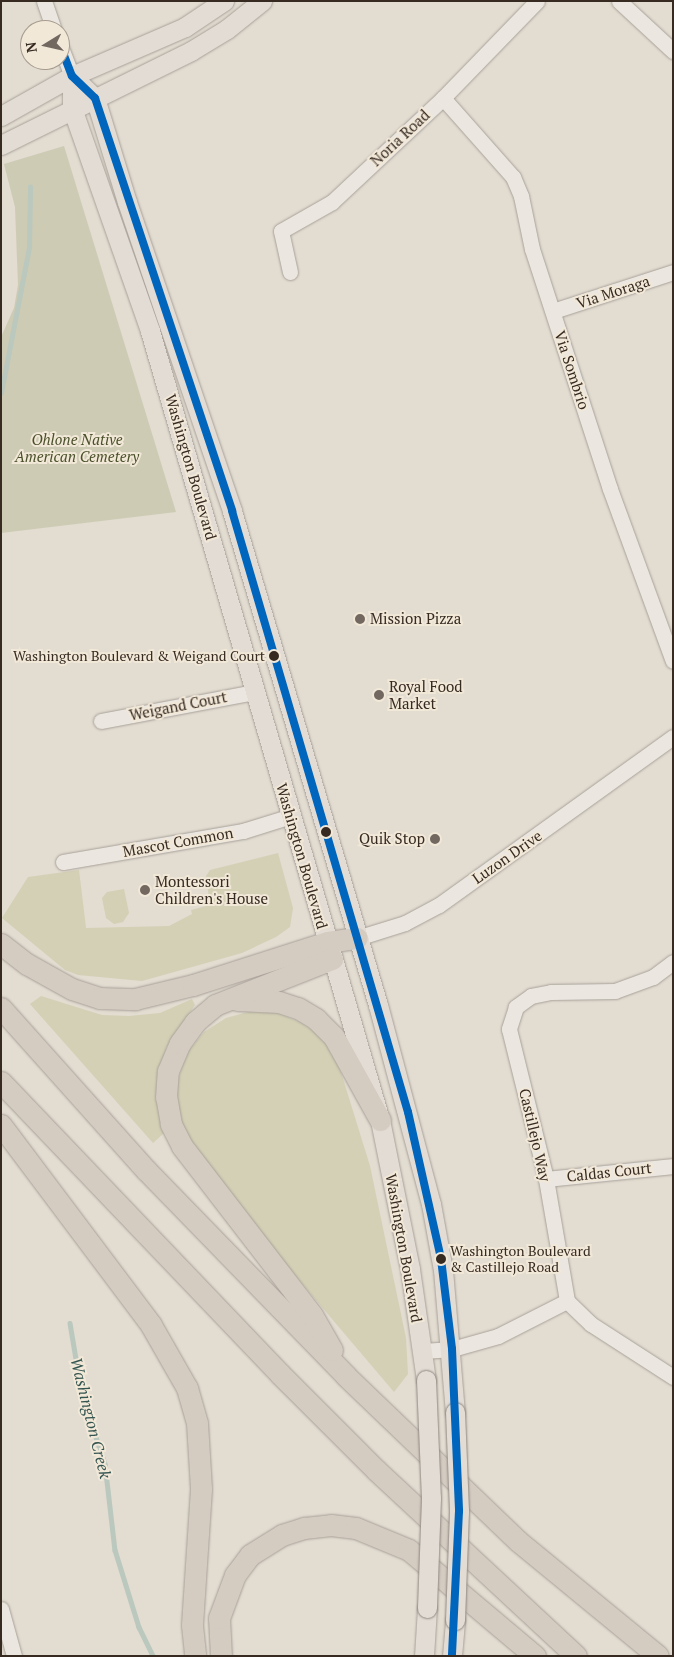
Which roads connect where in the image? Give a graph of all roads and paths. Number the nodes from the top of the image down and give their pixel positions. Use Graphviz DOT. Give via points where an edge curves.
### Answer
graph roads {
  1 [pos="44,1"];
  2 [pos="224,1"];
  3 [pos="262,1"];
  4 [pos="537,1"];
  5 [pos="619,1"];
  6 [pos="51,20"];
  7 [pos="673,51"];
  8 [pos="70,70"];
  9 [pos="72,76"];
  10 [pos="95,98"];
  11 [pos="443,98"];
  12 [pos="72,108"];
  13 [pos="1,116"];
  14 [pos="1,145"];
  15 [pos="290,272"];
  16 [pos="673,272"];
  17 [pos="553,311"];
  18 [pos="673,661"];
  19 [pos="254,692"];
  20 [pos="101,721"];
  21 [pos="673,737"];
  22 [pos="291,816"];
  23 [pos="63,862"];
  24 [pos="357,938"];
  25 [pos="1,944"];
  26 [pos="330,951"];
  27 [pos="673,962"];
  28 [pos="215,1006"];
  29 [pos="1,1008"];
  30 [pos="1,1082"];
  31 [pos="380,1120"];
  32 [pos="1,1125"];
  33 [pos="673,1166"];
  34 [pos="546,1179"];
  35 [pos="567,1302"];
  36 [pos="452,1349"];
  37 [pos="423,1351"];
  38 [pos="346,1376"];
  39 [pos="673,1377"];
  40 [pos="1,1609"];
  41 [pos="14,1656"];
  42 [pos="195,1656"];
  43 [pos="221,1656"];
  44 [pos="424,1656"];
  45 [pos="452,1656"];
  46 [pos="535,1656"];
  47 [pos="576,1656"];
  48 [pos="658,1656"];
  1 -- 6 [label="street"];
  2 -- 9 [label="main road" via="185,27"];
  3 -- 10 [label="main road" via="227,29 191,51"];
  4 -- 11 [label="street, Noria Road"];
  5 -- 7 [label="street"];
  8 -- 9 [label="street, Washington Boulevard"];
  9 -- 10 [label="main road, Washington Boulevard"];
  9 -- 12 [label="main road, Washington Boulevard"];
  9 -- 13 [label="main road"];
  10 -- 12 [label="main road"];
  10 -- 24 [label="main road, Washington Boulevard" via="232,511"];
  11 -- 15 [label="street, Noria Road" via="332,202 281,231"];
  11 -- 17 [label="street, Via Sombrio" via="513,177"];
  12 -- 14 [label="main road"];
  12 -- 19 [label="main road, Washington Boulevard" via="150,331"];
  16 -- 17 [label="street, Via Moraga"];
  17 -- 18 [label="street, Via Sombrio" via="610,489"];
  19 -- 20 [label="street, Weigand Court"];
  19 -- 22 [label="main road, Washington Boulevard"];
  21 -- 24 [label="street, Luzon Drive" via="439,905 405,923"];
  22 -- 23 [label="street, Mascot Common" via="234,833"];
  22 -- 26 [label="main road, Washington Boulevard"];
  24 -- 26 [label="highway"];
  24 -- 36 [label="main road, Washington Boulevard" via="408,1112 428,1194 443,1270"];
  25 -- 26 [label="highway" via="27,964 72,989 100,998 134,999"];
  26 -- 28 [label="highway"];
  26 -- 31 [label="main road, Washington Boulevard"];
  27 -- 34 [label="street, Castillejo Way" via="653,977 631,987 615,991 551,992 531,996 516,1007 509,1029"];
  28 -- 31 [label="highway" via="239,999 261,999 298,1008 316,1019 334,1037"];
  28 -- 38 [label="highway" via="195,1022 180,1043 168,1071 166,1098 171,1124 199,1171 312,1315"];
  29 -- 38 [label="highway" via="146,1170"];
  30 -- 47 [label="highway" via="376,1470"];
  31 -- 37 [label="main road, Washington Boulevard"];
  32 -- 42 [label="highway" via="151,1325 187,1388 197,1423 201,1489 192,1625"];
  33 -- 34 [label="street, Caldas Court"];
  34 -- 35 [label="street, Castillejo Way"];
  35 -- 36 [label="street" via="498,1336"];
  35 -- 39 [label="street" via="591,1324"];
  36 -- 37 [label="street"];
  36 -- 45 [label="main road, Washington Boulevard, bridge" via="459,1511"];
  37 -- 44 [label="main road, Washington Boulevard, bridge" via="431,1498"];
  38 -- 48 [label="highway" via="518,1541"];
  40 -- 41 [label="street"];
  43 -- 46 [label="highway" via="219,1618 235,1575 250,1555 282,1535 331,1525 356,1528 409,1550"];
}
